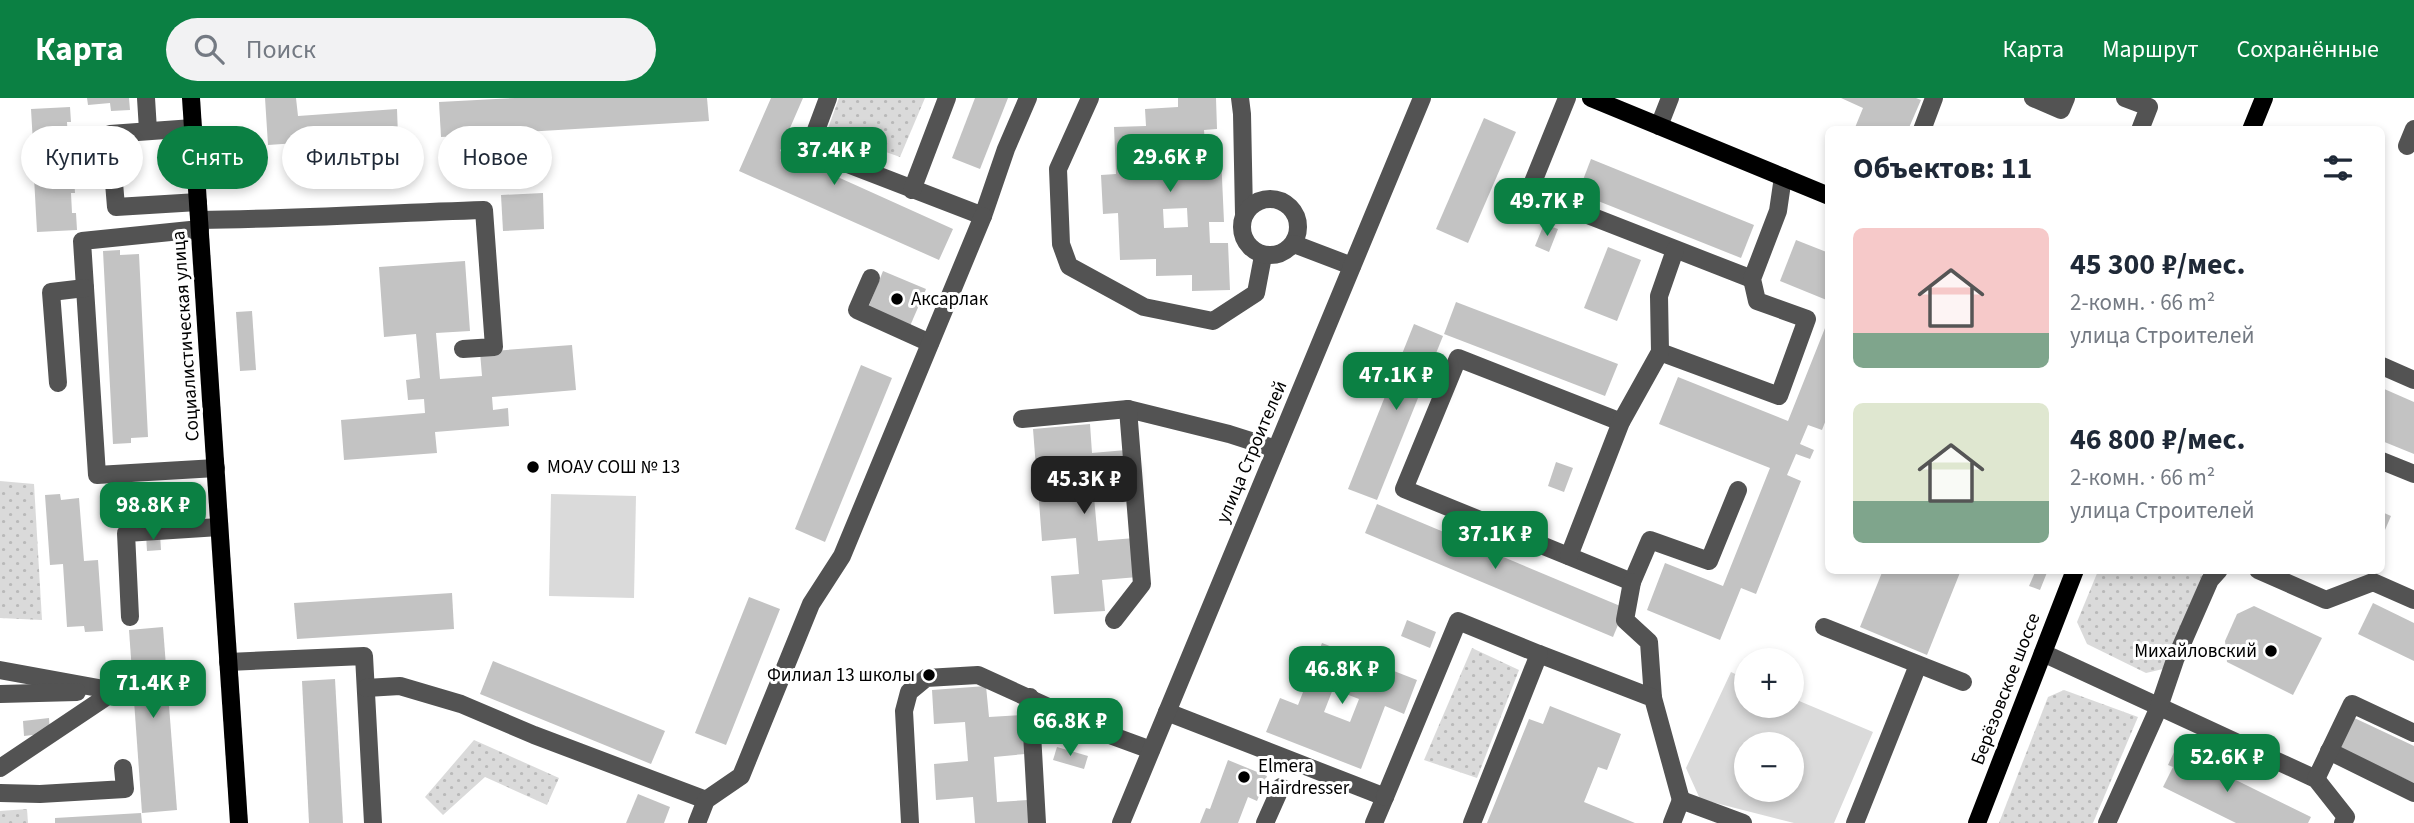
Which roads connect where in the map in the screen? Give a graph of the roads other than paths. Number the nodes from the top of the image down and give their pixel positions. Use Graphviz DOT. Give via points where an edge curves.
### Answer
graph roads {
  1 [pos="146,98"];
  2 [pos="191,98"];
  3 [pos="828,98"];
  4 [pos="947,98"];
  5 [pos="1028,98"];
  6 [pos="1090,98"];
  7 [pos="1240,98"];
  8 [pos="1422,98"];
  9 [pos="1567,98"];
  10 [pos="1591,98"];
  11 [pos="1670,98"];
  12 [pos="1934,98"];
  13 [pos="2032,98"];
  14 [pos="2066,98"];
  15 [pos="2125,98"];
  16 [pos="2264,98"];
  17 [pos="2151,103"];
  18 [pos="193,126"];
  19 [pos="1659,126"];
  20 [pos="1924,126"];
  21 [pos="2142,126"];
  22 [pos="2254,126"];
  23 [pos="2414,129"];
  24 [pos="148,130"];
  25 [pos="157,130"];
  26 [pos="2407,146"];
  27 [pos="1783,177"];
  28 [pos="197,189"];
  29 [pos="912,190"];
  30 [pos="1825,194"];
  31 [pos="1244,214"];
  32 [pos="983,216"];
  33 [pos="199,217"];
  34 [pos="1294,244"];
  35 [pos="1675,250"];
  36 [pos="1263,256"];
  37 [pos="1352,266"];
  38 [pos="871,278"];
  39 [pos="1752,279"];
  40 [pos="85,288"];
  41 [pos="930,343"];
  42 [pos="463,349"];
  43 [pos="1660,352"];
  44 [pos="2385,367"];
  45 [pos="2414,380"];
  46 [pos="58,383"];
  47 [pos="1128,409"];
  48 [pos="1022,419"];
  49 [pos="1621,422"];
  50 [pos="1276,449"];
  51 [pos="2385,462"];
  52 [pos="216,468"];
  53 [pos="2414,474"];
  54 [pos="1738,490"];
  55 [pos="219,527"];
  56 [pos="1569,556"];
  57 [pos="2073,574"];
  58 [pos="2215,574"];
  59 [pos="2267,574"];
  60 [pos="1632,582"];
  61 [pos="2414,600"];
  62 [pos="130,617"];
  63 [pos="1114,620"];
  64 [pos="1824,627"];
  65 [pos="2043,653"];
  66 [pos="1539,654"];
  67 [pos="228,662"];
  68 [pos="1919,664"];
  69 [pos="0,670"];
  70 [pos="1963,682"];
  71 [pos="366,688"];
  72 [pos="115,691"];
  73 [pos="0,694"];
  74 [pos="1030,698"];
  75 [pos="1653,698"];
  76 [pos="2159,706"];
  77 [pos="1167,712"];
  78 [pos="2414,733"];
  79 [pos="1152,750"];
  80 [pos="2329,751"];
  81 [pos="0,768"];
  82 [pos="123,768"];
  83 [pos="2316,779"];
  84 [pos="1280,787"];
  85 [pos="0,793"];
  86 [pos="2414,793"];
  87 [pos="1385,797"];
  88 [pos="706,800"];
  89 [pos="1681,800"];
  90 [pos="2349,821"];
  91 [pos="239,823"];
  92 [pos="373,823"];
  93 [pos="697,823"];
  94 [pos="910,823"];
  95 [pos="1037,823"];
  96 [pos="1121,823"];
  97 [pos="1265,823"];
  98 [pos="1374,823"];
  99 [pos="1472,823"];
  100 [pos="1672,823"];
  101 [pos="1743,823"];
  102 [pos="1855,823"];
  103 [pos="1977,823"];
  104 [pos="2107,823"];
  1 -- 24 [label="street"];
  2 -- 18 [label="main road, Социалистическая улица"];
  3 -- 29 [label="street" via="809,149"];
  4 -- 29 [label="street"];
  5 -- 32 [label="street"];
  6 -- 36 [label="street" via="1058,169 1061,244 1069,266 1144,307 1213,321 1256,293"];
  7 -- 31 [label="street"];
  8 -- 37 [label="street, улица Строителей"];
  9 -- 35 [label="street" via="1529,192"];
  10 -- 19 [label="main road"];
  11 -- 19 [label="street"];
  12 -- 20 [label="street"];
  13 -- 14 [label="street" via="2062,110"];
  15 -- 17 [label="street"];
  16 -- 22 [label="main road"];
  17 -- 21 [label="street"];
  19 -- 27 [label="main road"];
  23 -- 26 [label="street"];
  24 -- 25 [label="street"];
  24 -- 33 [label="street" via="110,134 116,206"];
  27 -- 30 [label="main road"];
  27 -- 39 [label="street" via="1778,211"];
  28 -- 33 [label="main road, Социалистическая улица"];
  29 -- 32 [label="street"];
  31 -- 34 [label="street" via="1257,201 1276,199 1292,208 1299,226"];
  31 -- 36 [label="street" via="1241,231 1248,247"];
  32 -- 41 [label="street"];
  33 -- 40 [label="street" via="82,241"];
  33 -- 42 [label="street" via="276,220 484,210 494,346"];
  33 -- 52 [label="main road, Социалистическая улица"];
  34 -- 36 [label="street" via="1280,255"];
  34 -- 37 [label="street"];
  35 -- 39 [label="street"];
  35 -- 43 [label="street" via="1659,296"];
  37 -- 50 [label="street, улица Строителей"];
  38 -- 41 [label="street" via="857,310"];
  39 -- 43 [label="street" via="1757,301 1807,319 1779,396"];
  40 -- 46 [label="street" via="51,292"];
  40 -- 52 [label="street" via="97,475"];
  41 -- 88 [label="street" via="842,556 811,604 741,776"];
  43 -- 49 [label="street"];
  44 -- 45 [label="street"];
  47 -- 48 [label="street"];
  47 -- 50 [label="street"];
  47 -- 63 [label="street" via="1142,584"];
  49 -- 56 [label="street"];
  49 -- 56 [label="street" via="1458,358 1404,489"];
  50 -- 77 [label="street, улица Строителей"];
  51 -- 53 [label="street"];
  52 -- 55 [label="main road, Социалистическая улица"];
  54 -- 60 [label="street" via="1709,561 1650,540"];
  55 -- 62 [label="street" via="126,533"];
  55 -- 67 [label="main road, Социалистическая улица"];
  56 -- 60 [label="street"];
  57 -- 65 [label="main road, Берёзовское шоссе"];
  58 -- 76 [label="street"];
  59 -- 61 [label="street" via="2326,600 2373,582"];
  60 -- 75 [label="street" via="1625,620 1649,642"];
  64 -- 68 [label="street"];
  65 -- 76 [label="street"];
  65 -- 103 [label="main road, Берёзовское шоссе"];
  66 -- 75 [label="street"];
  66 -- 87 [label="street" via="1458,621"];
  66 -- 99 [label="street"];
  67 -- 71 [label="street" via="364,656"];
  67 -- 91 [label="main road, Социалистическая улица"];
  68 -- 70 [label="street"];
  68 -- 102 [label="street"];
  69 -- 72 [label="street"];
  71 -- 88 [label="street" via="401,686 461,704"];
  71 -- 92 [label="street"];
  72 -- 73 [label="street"];
  72 -- 81 [label="street"];
  74 -- 79 [label="street"];
  74 -- 94 [label="street" via="978,675 926,678 909,692 904,711"];
  74 -- 95 [label="street"];
  75 -- 89 [label="street"];
  76 -- 83 [label="street"];
  76 -- 104 [label="street"];
  77 -- 79 [label="street, улица Строителей"];
  77 -- 87 [label="street"];
  78 -- 80 [label="street" via="2351,704"];
  79 -- 96 [label="street, улица Строителей"];
  80 -- 83 [label="street"];
  80 -- 86 [label="street"];
  82 -- 85 [label="street" via="125,789"];
  83 -- 90 [label="street"];
  84 -- 97 [label="street"];
  87 -- 98 [label="street"];
  88 -- 93 [label="street"];
  89 -- 100 [label="street"];
  89 -- 101 [label="street"];
}
